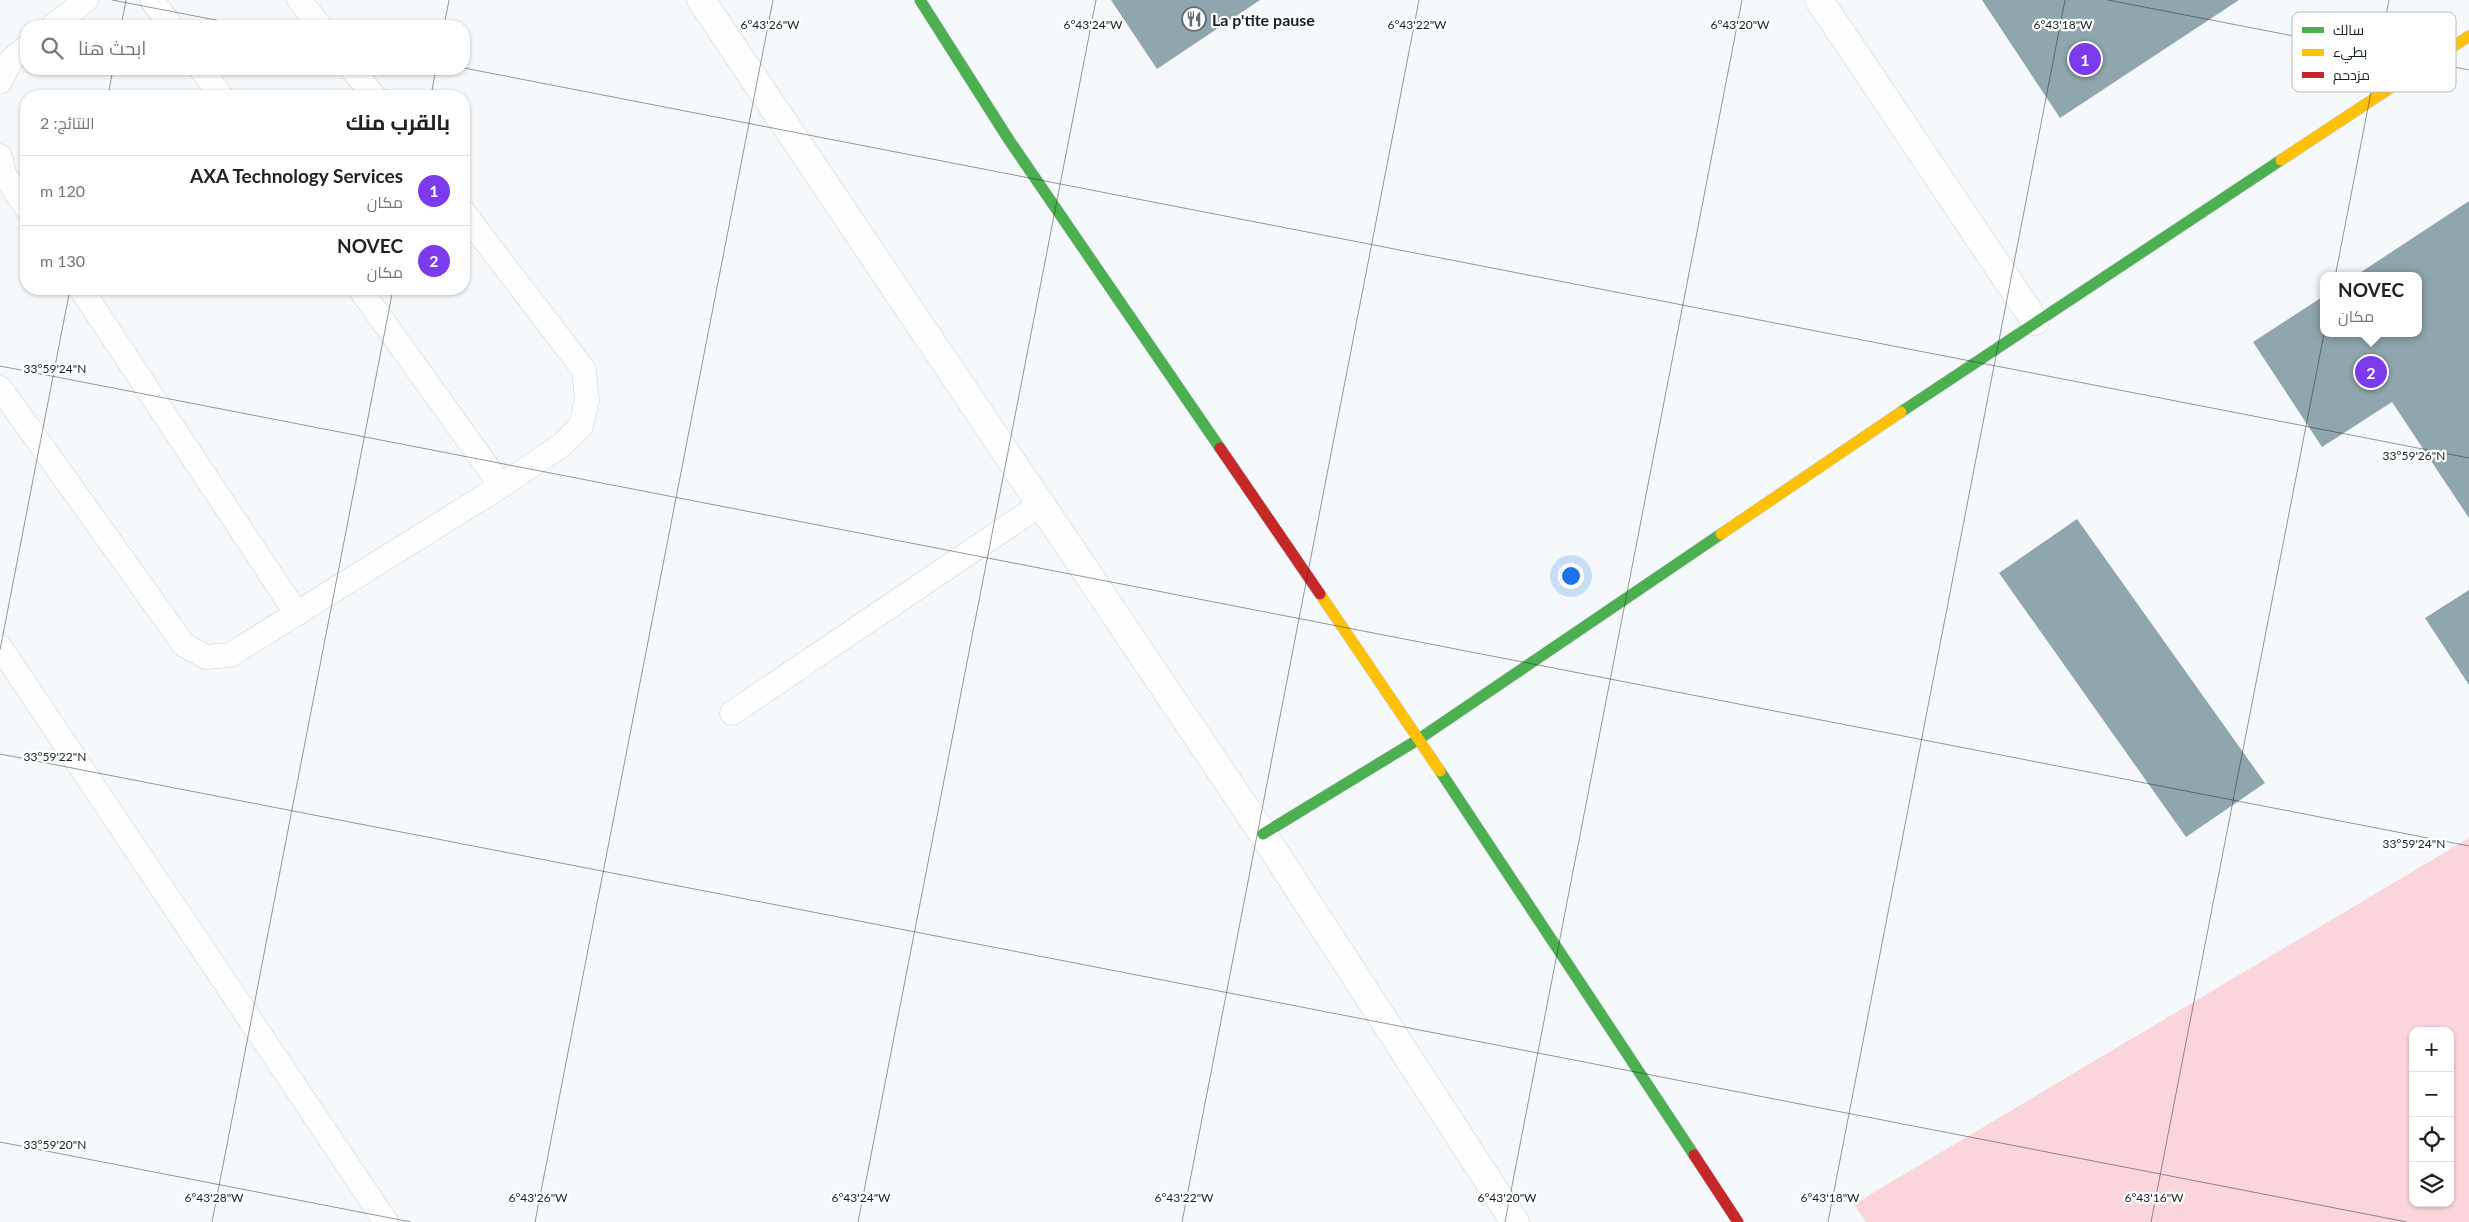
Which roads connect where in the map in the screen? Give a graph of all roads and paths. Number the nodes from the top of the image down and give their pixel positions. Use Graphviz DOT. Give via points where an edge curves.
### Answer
graph roads {
  1 [pos="86,0"];
  2 [pos="152,0"];
  3 [pos="300,0"];
  4 [pos="701,0"];
  5 [pos="920,0"];
  6 [pos="1819,0"];
  7 [pos="61,20"];
  8 [pos="167,20"];
  9 [pos="315,20"];
  10 [pos="2469,36"];
  11 [pos="2456,45"];
  12 [pos="20,53"];
  13 [pos="205,75"];
  14 [pos="357,75"];
  15 [pos="0,82"];
  16 [pos="217,90"];
  17 [pos="369,90"];
  18 [pos="2384,92"];
  19 [pos="0,156"];
  20 [pos="20,198"];
  21 [pos="470,221"];
  22 [pos="85,295"];
  23 [pos="364,295"];
  24 [pos="2035,321"];
  25 [pos="0,388"];
  26 [pos="501,486"];
  27 [pos="1041,504"];
  28 [pos="297,614"];
  29 [pos="0,647"];
  30 [pos="732,713"];
  31 [pos="1419,739"];
  32 [pos="1263,834"];
  33 [pos="386,1222"];
  34 [pos="1515,1222"];
  35 [pos="1738,1222"];
  1 -- 7 [label="lane"];
  2 -- 8 [label="lane"];
  3 -- 9 [label="lane"];
  4 -- 27 [label="street"];
  5 -- 31 [label="street" via="1009,140"];
  6 -- 24 [label="street"];
  10 -- 11 [label="street"];
  12 -- 15 [label="lane" via="11,60"];
  13 -- 16 [label="lane"];
  14 -- 17 [label="lane"];
  18 -- 24 [label="street"];
  19 -- 20 [label="lane" via="4,174"];
  21 -- 26 [label="lane" via="584,370 587,400 581,426 564,444"];
  22 -- 28 [label="lane"];
  23 -- 26 [label="lane"];
  24 -- 31 [label="street"];
  25 -- 28 [label="lane" via="184,645 206,657 230,655"];
  26 -- 28 [label="lane"];
  27 -- 30 [label="lane"];
  27 -- 32 [label="street"];
  29 -- 33 [label="lane"];
  31 -- 32 [label="street"];
  31 -- 35 [label="street"];
  32 -- 34 [label="street"];
}
